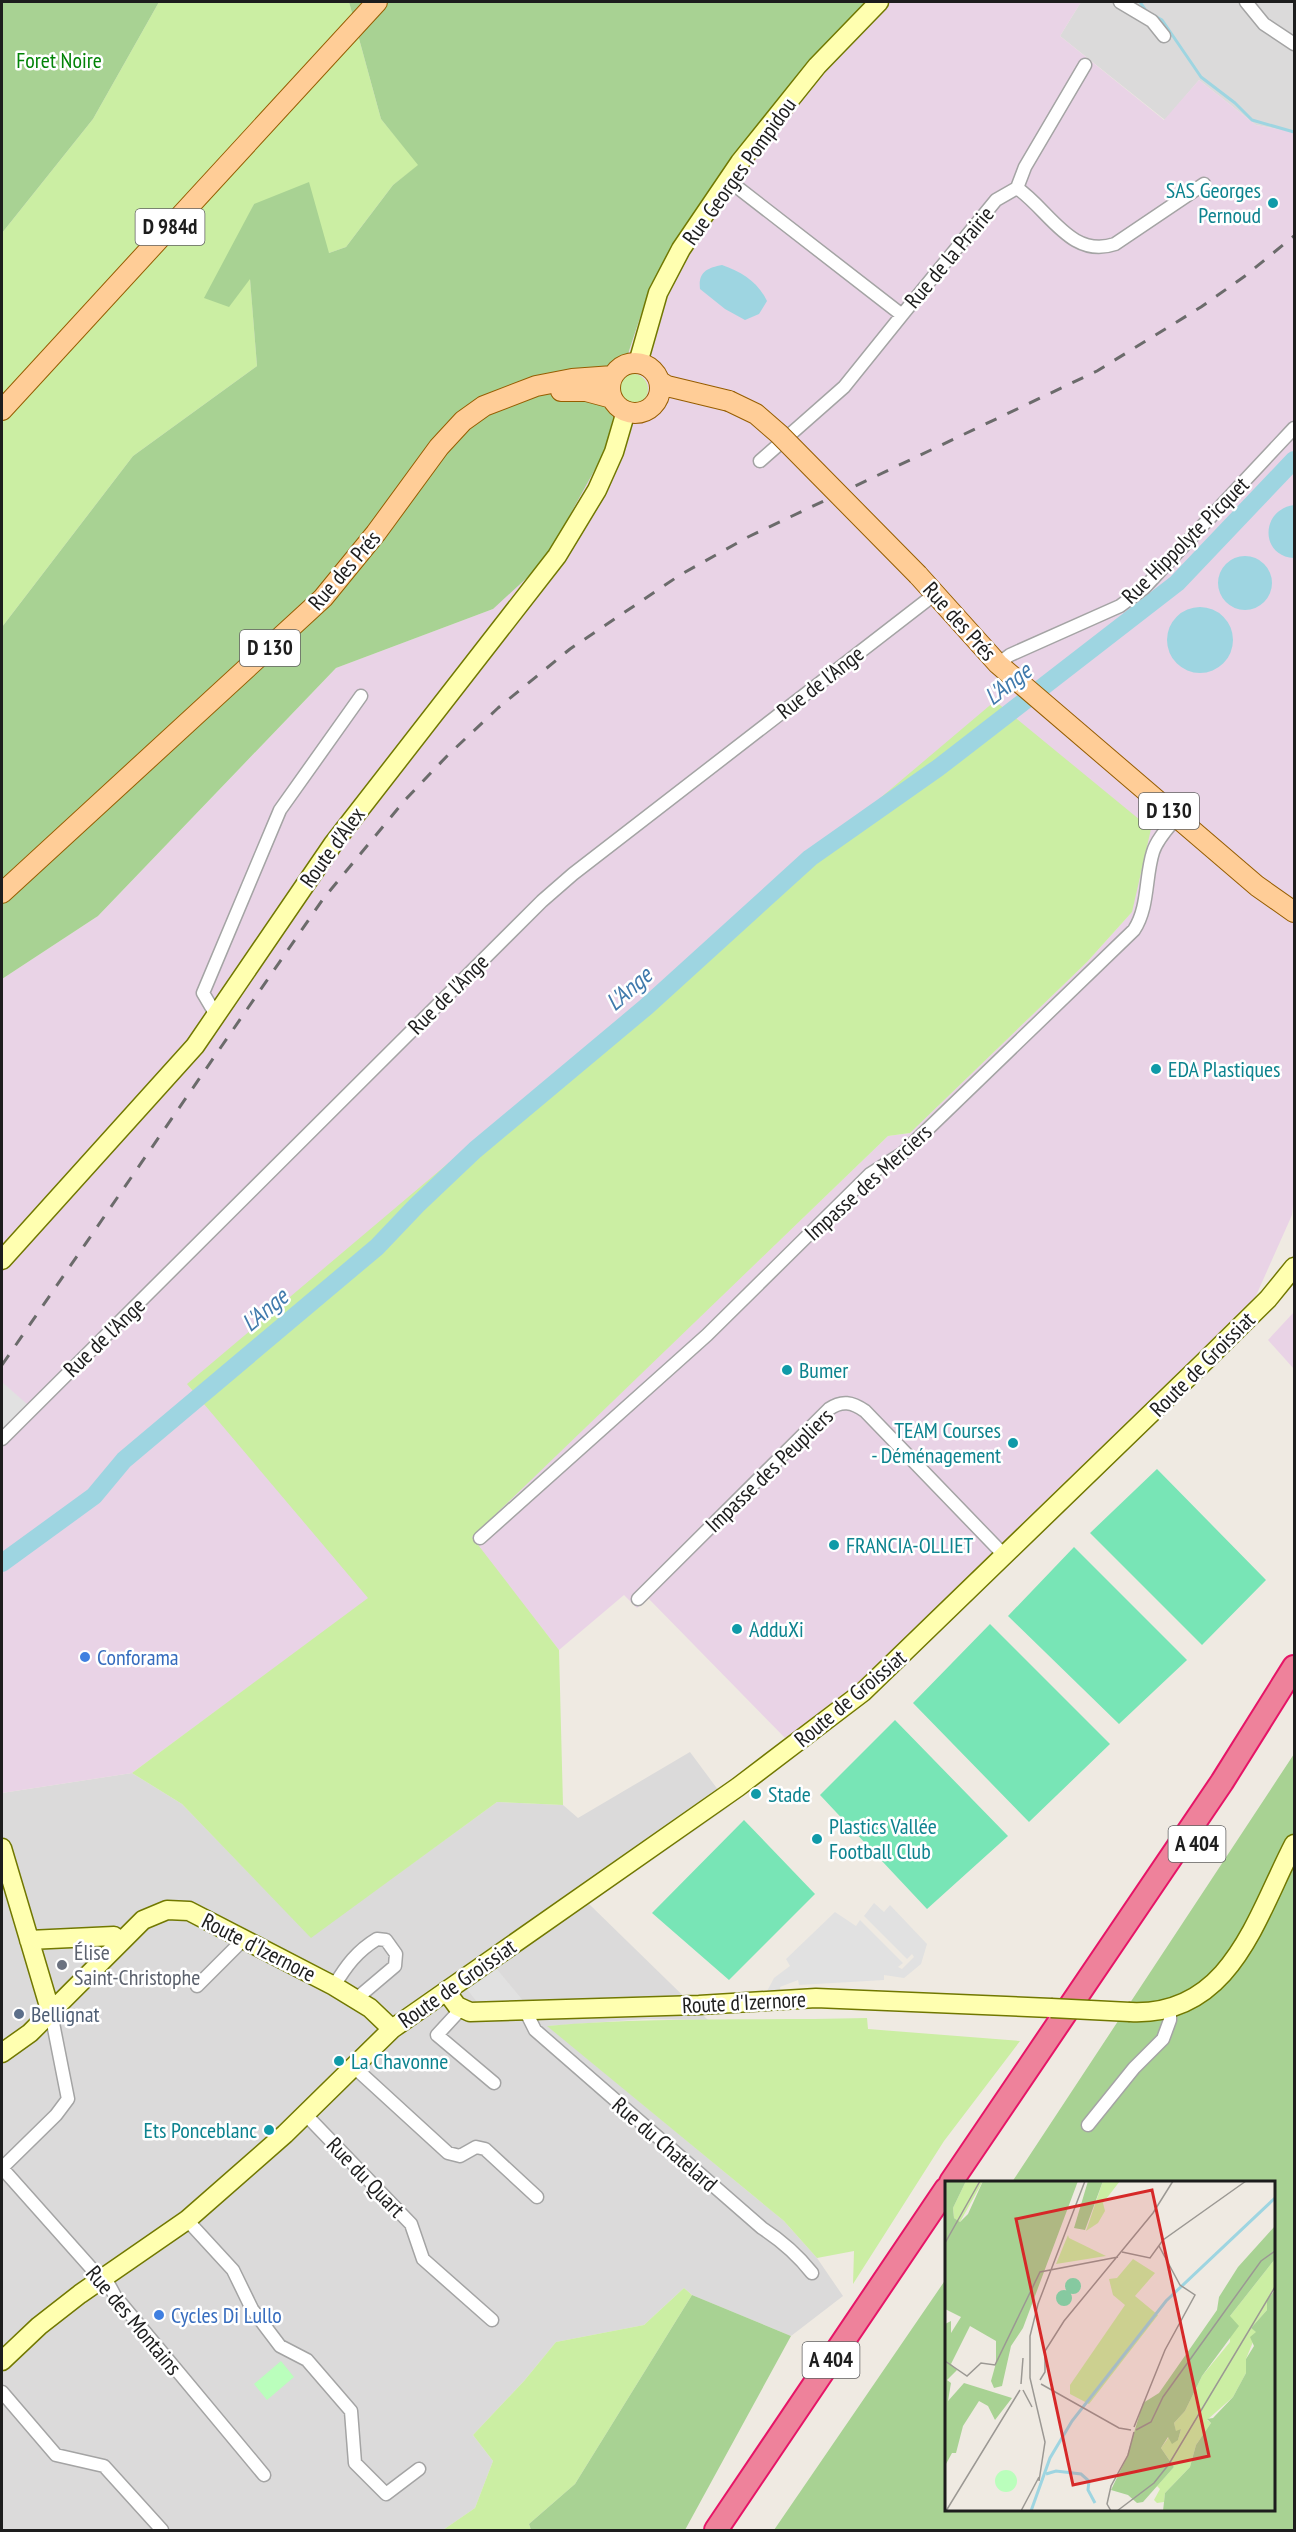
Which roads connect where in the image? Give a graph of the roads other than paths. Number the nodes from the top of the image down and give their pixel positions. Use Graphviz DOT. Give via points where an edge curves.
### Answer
graph roads {
  1 [pos="376,2"];
  2 [pos="879,2"];
  3 [pos="1120,2"];
  4 [pos="1246,2"];
  5 [pos="1164,36"];
  6 [pos="1294,44"];
  7 [pos="1085,65"];
  8 [pos="728,180"];
  9 [pos="1204,184"];
  10 [pos="1017,188"];
  11 [pos="902,315"];
  12 [pos="638,363"];
  13 [pos="613,376"];
  14 [pos="520,391"];
  15 [pos="658,391"];
  16 [pos="619,404"];
  17 [pos="2,410"];
  18 [pos="1294,428"];
  19 [pos="760,461"];
  20 [pos="934,594"];
  21 [pos="998,664"];
  22 [pos="361,696"];
  23 [pos="1177,817"];
  24 [pos="2,892"];
  25 [pos="1294,912"];
  26 [pos="216,1015"];
  27 [pos="2,1260"];
  28 [pos="1294,1267"];
  29 [pos="2,1439"];
  30 [pos="480,1539"];
  31 [pos="1005,1556"];
  32 [pos="638,1599"];
  33 [pos="1294,1667"];
  34 [pos="1294,1694"];
  35 [pos="1294,1845"];
  36 [pos="2,1848"];
  37 [pos="6,1878"];
  38 [pos="244,1938"];
  39 [pos="29,1940"];
  40 [pos="121,1942"];
  41 [pos="197,1986"];
  42 [pos="334,1986"];
  43 [pos="446,1991"];
  44 [pos="356,2000"];
  45 [pos="460,2009"];
  46 [pos="1170,2009"];
  47 [pos="525,2010"];
  48 [pos="51,2013"];
  49 [pos="392,2029"];
  50 [pos="2,2053"];
  51 [pos="354,2067"];
  52 [pos="494,2083"];
  53 [pos="306,2115"];
  54 [pos="1088,2125"];
  55 [pos="2,2168"];
  56 [pos="952,2181"];
  57 [pos="969,2181"];
  58 [pos="945,2190"];
  59 [pos="537,2197"];
  60 [pos="945,2216"];
  61 [pos="188,2220"];
  62 [pos="812,2273"];
  63 [pos="102,2278"];
  64 [pos="492,2320"];
  65 [pos="2,2361"];
  66 [pos="2,2392"];
  67 [pos="419,2469"];
  68 [pos="264,2475"];
  69 [pos="162,2530"];
  70 [pos="716,2530"];
  71 [pos="734,2530"];
  1 -- 17 [label="main road, D 984d"];
  2 -- 8 [label="main road, Rue Georges Pompidou" via="817,66"];
  3 -- 5 [label="street" via="1152,21"];
  4 -- 6 [label="street" via="1264,24"];
  7 -- 10 [label="street"];
  8 -- 11 [label="street, Rue de la Prairie"];
  8 -- 12 [label="main road, Rue Georges Pompidou" via="681,249 658,293"];
  9 -- 10 [label="street" via="1115,244 1102,248 1075,242"];
  10 -- 11 [label="street, Rue de la Prairie" via="996,200"];
  11 -- 19 [label="street, Rue de la Prairie" via="844,387"];
  12 -- 13 [label="main road" via="624,365"];
  12 -- 15 [label="main road" via="652,369"];
  13 -- 14 [label="main road, Rue des Prés / D 130" via="554,382"];
  13 -- 16 [label="main road" via="610,390"];
  14 -- 16 [label="main road, Rue des Prés / D 130" via="586,391"];
  14 -- 24 [label="main road, Rue des Prés / D 130" via="484,406 463,421 323,598"];
  15 -- 16 [label="main road" via="647,410 633,413"];
  15 -- 20 [label="main road, Rue des Prés / D 130, bridge" via="722,399 756,414"];
  16 -- 26 [label="main road, Route d'Alex" via="614,452 597,490 557,556 333,844"];
  18 -- 21 [label="street, Rue Hippolyte Picquet" via="1144,588 1120,606"];
  20 -- 21 [label="main road, Rue des Prés / D 130"];
  20 -- 29 [label="street, Rue de l'Ange" via="542,901"];
  21 -- 23 [label="main road, Rue des Prés / D 130"];
  22 -- 26 [label="street" via="280,810 203,993"];
  23 -- 25 [label="main road, Rue des Prés / D 130" via="1257,886"];
  23 -- 30 [label="street, Impasse des Merciers" via="1153,852 1141,916 1134,930 903,1153 870,1174 707,1335"];
  26 -- 27 [label="main road, Route d'Alex" via="195,1046"];
  28 -- 31 [label="main road, Route de Groissiat" via="1252,1314"];
  31 -- 32 [label="street, Impasse des Peupliers" via="865,1411 847,1402 829,1409"];
  31 -- 43 [label="main road, Route de Groissiat" via="900,1658 825,1723"];
  33 -- 56 [label="highway, A 404" via="1222,1782"];
  34 -- 57 [label="highway, A 404"];
  35 -- 46 [label="main road, Route d'Izernore" via="1230,1967 1198,1995"];
  36 -- 37 [label="main road"];
  37 -- 39 [label="main road"];
  38 -- 40 [label="main road, Route d'Izernore" via="189,1911 178,1910 143,1920"];
  38 -- 41 [label="street"];
  38 -- 42 [label="main road, Route d'Izernore"];
  39 -- 40 [label="main road" via="114,1936"];
  39 -- 48 [label="main road"];
  40 -- 48 [label="main road, Route d'Izernore"];
  42 -- 44 [label="main road, Route d'Izernore"];
  42 -- 44 [label="street" via="362,1948 377,1939 386,1941 396,1954 395,1966"];
  43 -- 45 [label="main road"];
  43 -- 49 [label="main road, Route de Groissiat"];
  44 -- 49 [label="main road, Route d'Izernore"];
  45 -- 47 [label="main road, Route d'Izernore"];
  45 -- 52 [label="street" via="437,2035"];
  46 -- 47 [label="main road, Route d'Izernore, bridge" via="1147,2013 816,1998"];
  46 -- 54 [label="street" via="1163,2039"];
  47 -- 62 [label="street, Rue du Chatelard" via="535,2030 762,2228 782,2241"];
  48 -- 50 [label="main road, Route d'Izernore"];
  48 -- 55 [label="street" via="68,2099"];
  49 -- 51 [label="main road, Route de Groissiat"];
  51 -- 53 [label="main road, Route de Groissiat"];
  51 -- 59 [label="street" via="448,2153 460,2156 477,2147 485,2149"];
  53 -- 61 [label="main road, Route de Groissiat"];
  53 -- 64 [label="street, Rue du Quart" via="411,2224 423,2259"];
  55 -- 63 [label="street, Rue des Montains"];
  58 -- 70 [label="highway, A 404"];
  60 -- 71 [label="highway, A 404"];
  61 -- 63 [label="main road, Route de Groissiat"];
  61 -- 67 [label="street" via="233,2270 252,2309 280,2346 307,2360 351,2411 355,2463 386,2494"];
  63 -- 65 [label="main road, Route de Groissiat" via="39,2326"];
  63 -- 68 [label="street, Rue des Montains"];
  66 -- 69 [label="street" via="56,2455 104,2466"];
}
